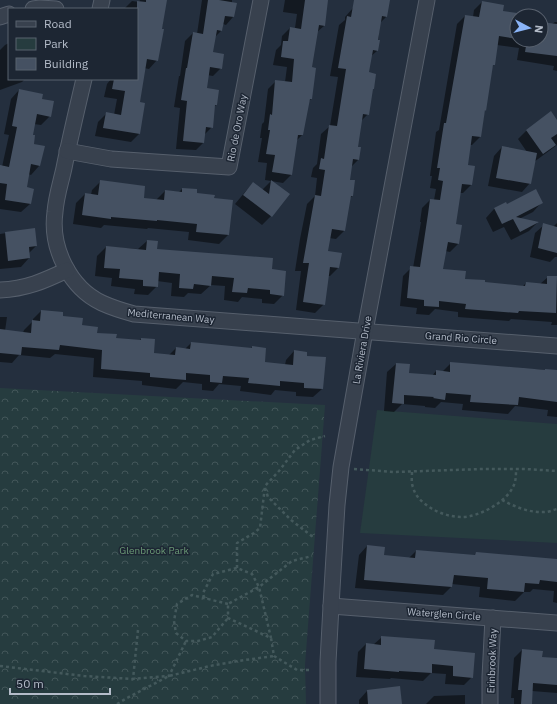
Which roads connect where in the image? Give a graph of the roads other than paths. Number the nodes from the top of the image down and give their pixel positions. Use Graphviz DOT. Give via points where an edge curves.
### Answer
graph roads {
  1 [pos="262,0"];
  2 [pos="427,0"];
  3 [pos="84,80"];
  4 [pos="68,151"];
  5 [pos="67,270"];
  6 [pos="0,290"];
  7 [pos="366,331"];
  8 [pos="557,346"];
  9 [pos="331,606"];
  10 [pos="493,618"];
  11 [pos="557,623"];
  12 [pos="328,704"];
  13 [pos="490,704"];
  1 -- 4 [label="street, Rio de Oro Way" via="229,167 111,159"];
  2 -- 7 [label="street, La Riviera Drive"];
  3 -- 4 [label="street, Mediterranean Way"];
  4 -- 5 [label="street, Mediterranean Way" via="54,213 56,241"];
  5 -- 6 [label="street" via="39,283"];
  5 -- 7 [label="street, Mediterranean Way" via="85,292 101,303 134,314"];
  7 -- 8 [label="street, Grand Rio Circle"];
  7 -- 9 [label="street, La Riviera Drive" via="341,467"];
  9 -- 10 [label="street, Waterglen Circle"];
  9 -- 12 [label="street, La Riviera Drive"];
  10 -- 11 [label="street, Waterglen Circle"];
  10 -- 13 [label="street, Erinbrook Way"];
}
